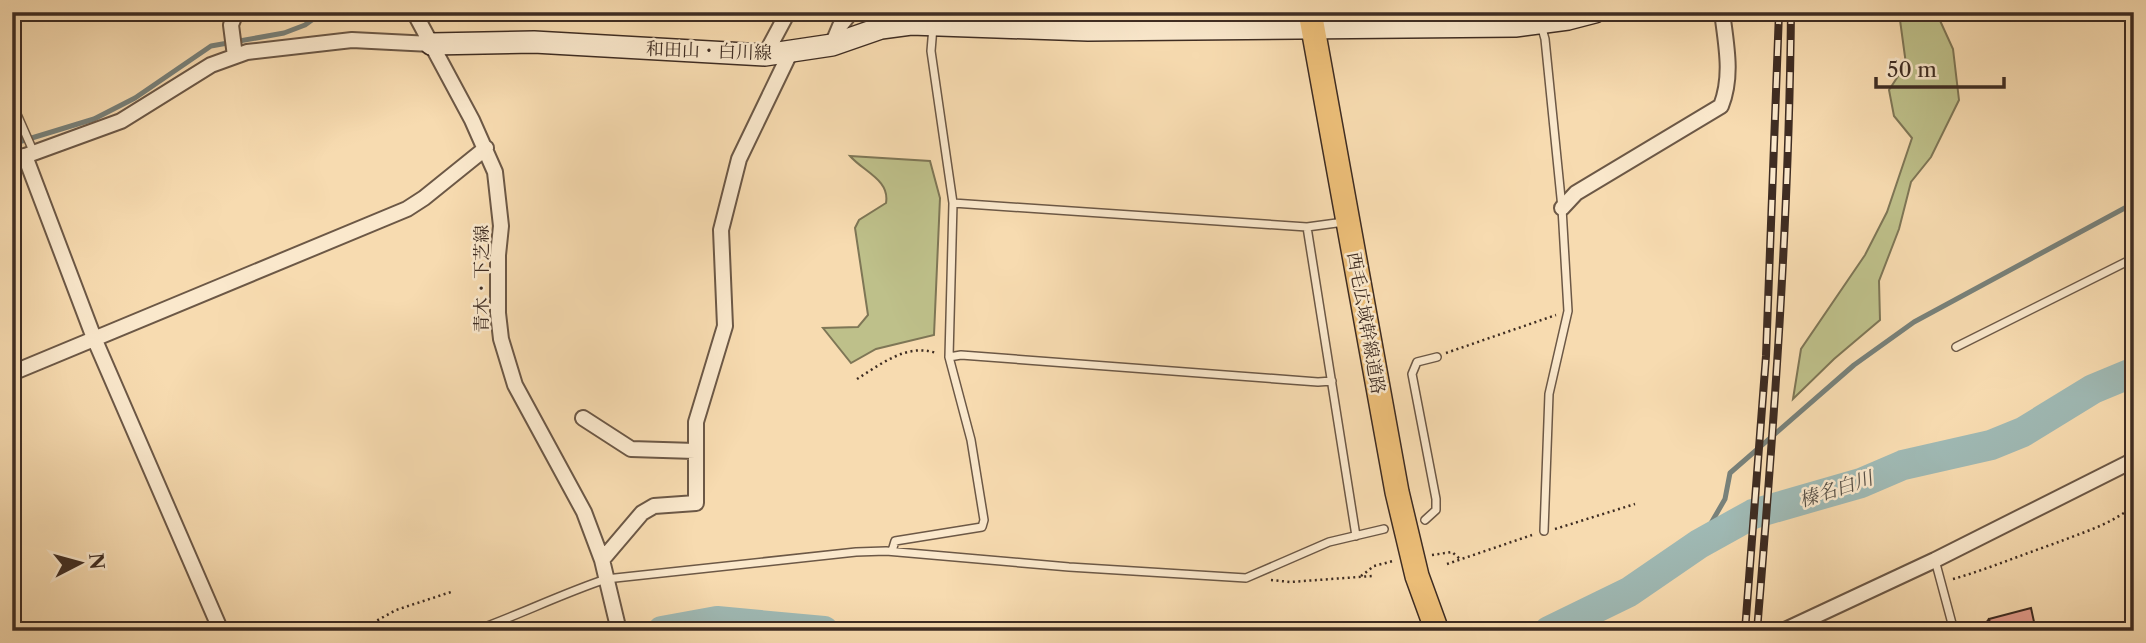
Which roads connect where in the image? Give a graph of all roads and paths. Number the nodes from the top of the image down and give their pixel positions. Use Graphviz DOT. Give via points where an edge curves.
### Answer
graph roads {
  1 [pos="236,12"];
  2 [pos="414,12"];
  3 [pos="788,12"];
  4 [pos="851,12"];
  5 [pos="1595,12"];
  6 [pos="1722,12"];
  7 [pos="1311,20"];
  8 [pos="933,23"];
  9 [pos="1541,23"];
  10 [pos="431,44"];
  11 [pos="832,45"];
  12 [pos="790,53"];
  13 [pos="235,54"];
  14 [pos="765,55"];
  15 [pos="12,103"];
  16 [pos="485,148"];
  17 [pos="26,154"];
  18 [pos="953,203"];
  19 [pos="1562,208"];
  20 [pos="1348,221"];
  21 [pos="1307,228"];
  22 [pos="2134,258"];
  23 [pos="1568,311"];
  24 [pos="94,338"];
  25 [pos="1956,347"];
  26 [pos="949,357"];
  27 [pos="1437,357"];
  28 [pos="12,373"];
  29 [pos="857,379"];
  30 [pos="1332,381"];
  31 [pos="583,418"];
  32 [pos="695,451"];
  33 [pos="2134,460"];
  34 [pos="1635,504"];
  35 [pos="2134,505"];
  36 [pos="1426,520"];
  37 [pos="1384,529"];
  38 [pos="1544,531"];
  39 [pos="1356,536"];
  40 [pos="892,551"];
  41 [pos="1432,554"];
  42 [pos="1460,559"];
  43 [pos="1935,559"];
  44 [pos="602,561"];
  45 [pos="1392,561"];
  46 [pos="1447,564"];
  47 [pos="1372,576"];
  48 [pos="1247,578"];
  49 [pos="1359,578"];
  50 [pos="606,579"];
  51 [pos="1941,582"];
  52 [pos="454,591"];
  53 [pos="221,631"];
  54 [pos="358,631"];
  55 [pos="474,631"];
  56 [pos="619,631"];
  57 [pos="1437,631"];
  58 [pos="1783,631"];
  59 [pos="1954,631"];
  1 -- 13 [label="street" via="232,29"];
  2 -- 10 [label="street, 青木・下芝線"];
  3 -- 14 [label="street"];
  4 -- 11 [label="street"];
  5 -- 9 [label="street, 和田山・白川線"];
  6 -- 19 [label="street" via="1729,72 1721,106 1576,192"];
  7 -- 8 [label="street, 和田山・白川線" via="1281,29 1088,30"];
  7 -- 9 [label="street, 和田山・白川線" via="1346,29"];
  7 -- 20 [label="main road, 西毛広域幹線道路"];
  8 -- 11 [label="street, 和田山・白川線" via="881,28"];
  8 -- 18 [label="lane" via="931,51"];
  9 -- 19 [label="lane"];
  10 -- 13 [label="street, 和田山・白川線" via="352,40"];
  10 -- 14 [label="street, 和田山・白川線" via="534,42"];
  10 -- 16 [label="street, 青木・下芝線"];
  11 -- 12 [label="street, 和田山・白川線"];
  12 -- 14 [label="street, 和田山・白川線"];
  12 -- 32 [label="street" via="739,159 721,229 725,327 696,422"];
  13 -- 17 [label="street, 和田山・白川線" via="121,121"];
  15 -- 17 [label="lane" via="24,129"];
  16 -- 24 [label="street" via="407,209"];
  16 -- 44 [label="street, 青木・下芝線" via="495,172 500,205 498,313 507,363 584,512"];
  17 -- 24 [label="street"];
  18 -- 21 [label="lane"];
  18 -- 26 [label="lane"];
  19 -- 23 [label="lane"];
  20 -- 21 [label="lane"];
  20 -- 57 [label="main road, 西毛広域幹線道路" via="1405,534"];
  21 -- 30 [label="lane"];
  22 -- 25 [label="lane"];
  23 -- 27 [label="path"];
  23 -- 38 [label="lane" via="1549,394"];
  24 -- 28 [label="street"];
  24 -- 53 [label="street"];
  26 -- 29 [label="path" via="923,348 904,352"];
  26 -- 30 [label="lane"];
  26 -- 40 [label="lane" via="971,440 982,527 895,541"];
  27 -- 36 [label="lane" via="1417,362 1412,374 1436,499 1436,510"];
  30 -- 39 [label="lane"];
  31 -- 32 [label="street" via="631,449"];
  32 -- 44 [label="street" via="696,503 654,506 642,513"];
  33 -- 43 [label="street"];
  34 -- 38 [label="path"];
  35 -- 51 [label="path" via="2092,529"];
  37 -- 39 [label="lane"];
  38 -- 42 [label="path"];
  39 -- 48 [label="lane" via="1329,542"];
  40 -- 48 [label="lane"];
  40 -- 50 [label="lane"];
  41 -- 42 [label="path" via="1452,552"];
  42 -- 46 [label="path"];
  43 -- 51 [label="lane"];
  43 -- 58 [label="street"];
  44 -- 50 [label="street, 青木・下芝線"];
  45 -- 49 [label="path" via="1374,566"];
  47 -- 49 [label="path"];
  48 -- 49 [label="path" via="1290,582"];
  50 -- 55 [label="lane"];
  50 -- 56 [label="street, 青木・下芝線"];
  51 -- 59 [label="lane"];
  52 -- 54 [label="path" via="396,610"];
}
